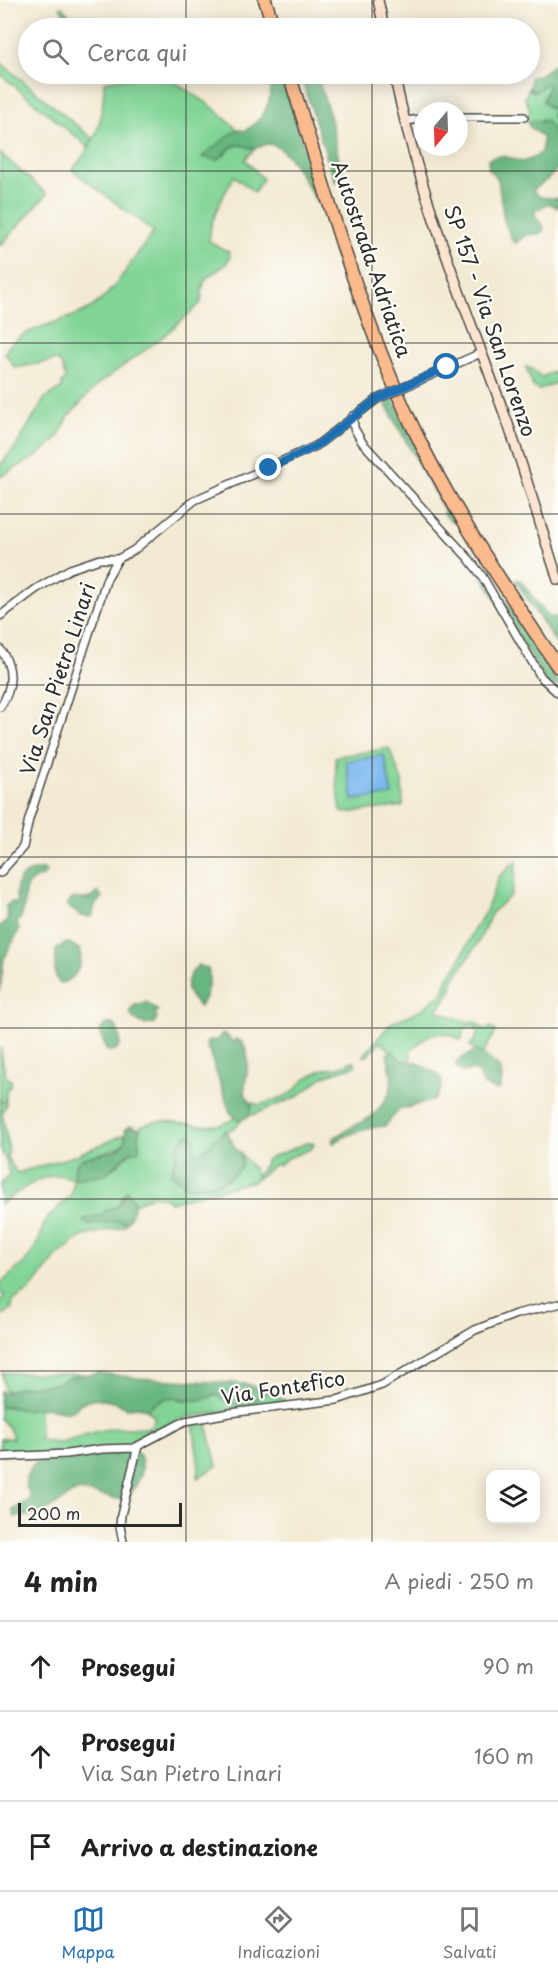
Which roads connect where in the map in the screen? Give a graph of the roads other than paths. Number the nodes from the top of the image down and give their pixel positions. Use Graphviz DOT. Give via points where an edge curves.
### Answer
graph roads {
  1 [pos="265,0"];
  2 [pos="273,0"];
  3 [pos="378,0"];
  4 [pos="271,18"];
  5 [pos="279,18"];
  6 [pos="382,18"];
  7 [pos="292,84"];
  8 [pos="300,84"];
  9 [pos="396,84"];
  10 [pos="468,117"];
  11 [pos="524,117"];
  12 [pos="414,120"];
  13 [pos="404,121"];
  14 [pos="481,353"];
  15 [pos="354,416"];
  16 [pos="118,559"];
  17 [pos="558,580"];
  18 [pos="0,616"];
  19 [pos="0,649"];
  20 [pos="558,654"];
  21 [pos="558,667"];
  22 [pos="558,693"];
  23 [pos="0,707"];
  24 [pos="0,873"];
  25 [pos="558,1304"];
  26 [pos="138,1446"];
  27 [pos="0,1457"];
  28 [pos="123,1542"];
  1 -- 4 [label="highway"];
  2 -- 5 [label="highway"];
  3 -- 6 [label="main road"];
  7 -- 21 [label="highway, Autostrada Adriatica" via="368,318 406,411 457,511"];
  8 -- 20 [label="highway, Autostrada Adriatica" via="369,299 417,419 468,515"];
  9 -- 13 [label="main road, SP 157 - Via San Lorenzo"];
  10 -- 11 [label="street"];
  12 -- 13 [label="street"];
  13 -- 14 [label="main road, SP 157 - Via San Lorenzo"];
  14 -- 15 [label="street, Via San Pietro Linari, bridge" via="377,399"];
  14 -- 17 [label="main road, SP 157 - Via San Lorenzo"];
  15 -- 16 [label="street, Via San Pietro Linari" via="316,446 195,500"];
  15 -- 22 [label="street" via="354,428 362,442 469,559 541,678"];
  16 -- 18 [label="street, Via San Pietro Linari" via="100,559 70,569"];
  16 -- 24 [label="street, Via San Pietro Linari" via="107,578 23,847"];
  19 -- 23 [label="street" via="11,673 7,698"];
  25 -- 26 [label="street, Via Fontefico" via="516,1314 475,1330 382,1385 337,1400 185,1420"];
  26 -- 27 [label="street, Via Fontefico"];
  26 -- 28 [label="street" via="121,1515"];
}
